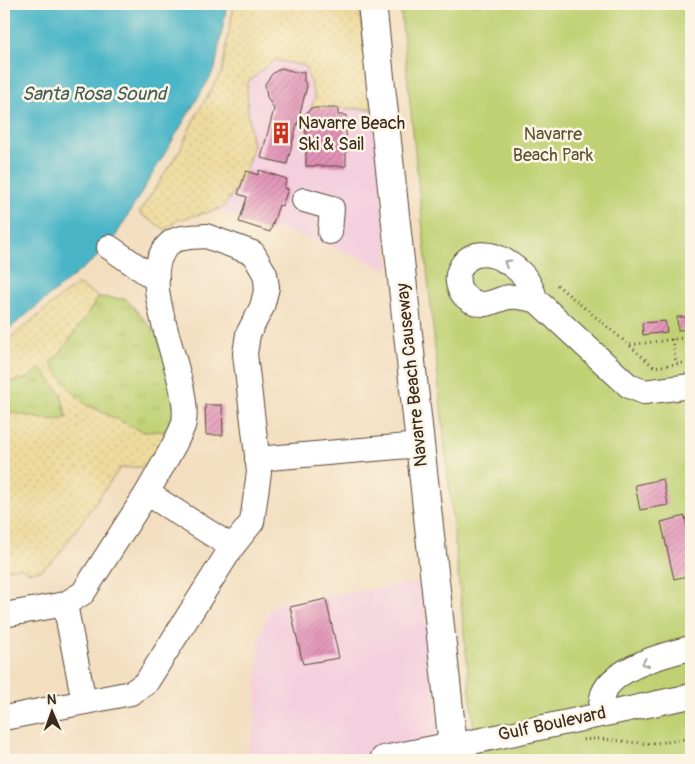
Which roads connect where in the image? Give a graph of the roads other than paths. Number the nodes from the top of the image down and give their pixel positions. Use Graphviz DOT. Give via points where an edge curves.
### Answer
graph roads {
  1 [pos="372,4"];
  2 [pos="304,200"];
  3 [pos="330,232"];
  4 [pos="109,247"];
  5 [pos="157,280"];
  6 [pos="536,300"];
  7 [pos="691,386"];
  8 [pos="420,445"];
  9 [pos="257,459"];
  10 [pos="147,493"];
  11 [pos="232,547"];
  12 [pos="65,604"];
  13 [pos="4,615"];
  14 [pos="691,648"];
  15 [pos="691,696"];
  16 [pos="84,702"];
  17 [pos="600,714"];
  18 [pos="4,718"];
  19 [pos="453,753"];
  20 [pos="384,760"];
  1 -- 8 [label="main road, Navarre Beach Causeway"];
  2 -- 3 [label="street" via="332,208"];
  4 -- 5 [label="street"];
  5 -- 9 [label="street" via="158,260 169,244 187,237 206,236 253,254 267,287 248,334 245,354"];
  5 -- 10 [label="street" via="157,294 184,398 184,422"];
  6 -- 7 [label="street" via="636,390 652,392"];
  8 -- 9 [label="street"];
  8 -- 19 [label="main road, Navarre Beach Causeway"];
  9 -- 11 [label="street" via="259,472 252,522"];
  10 -- 11 [label="street"];
  10 -- 12 [label="street" via="83,593"];
  11 -- 16 [label="street" via="146,683 131,693"];
  12 -- 13 [label="street"];
  12 -- 16 [label="street"];
  14 -- 17 [label="street, one-way" via="644,662 613,680 604,693"];
  15 -- 17 [label="street, Gulf Boulevard"];
  16 -- 18 [label="street"];
  17 -- 19 [label="street, Gulf Boulevard"];
  19 -- 20 [label="main road, Gulf Boulevard"];
}
